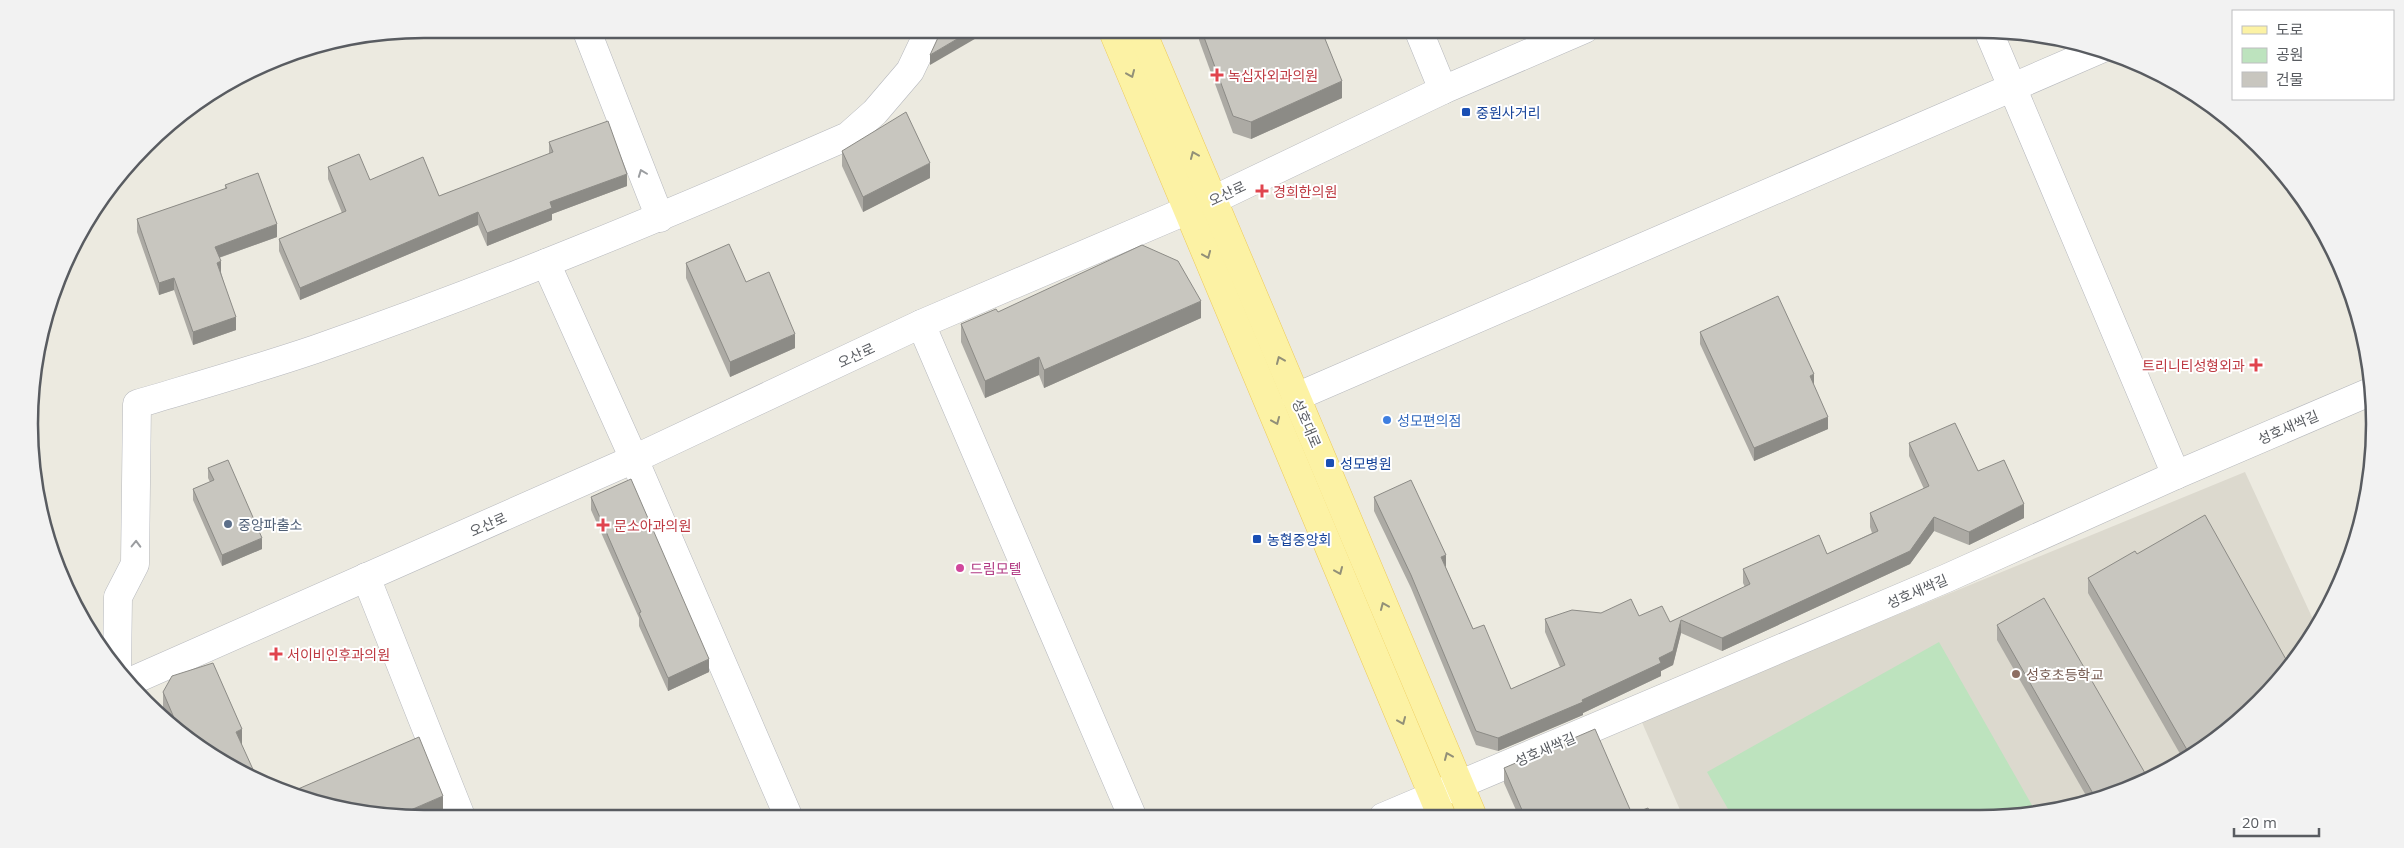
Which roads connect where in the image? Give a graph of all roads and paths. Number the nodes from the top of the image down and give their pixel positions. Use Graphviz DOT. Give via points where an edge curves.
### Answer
graph roads {
  1 [pos="590,38"];
  2 [pos="926,38"];
  3 [pos="1116,38"];
  4 [pos="1144,38"];
  5 [pos="1422,38"];
  6 [pos="1564,38"];
  7 [pos="1992,38"];
  8 [pos="2090,54"];
  9 [pos="2013,87"];
  10 [pos="1443,90"];
  11 [pos="1200,205"];
  12 [pos="660,218"];
  13 [pos="546,263"];
  14 [pos="921,324"];
  15 [pos="2365,394"];
  16 [pos="1296,397"];
  17 [pos="634,460"];
  18 [pos="2176,475"];
  19 [pos="366,577"];
  20 [pos="117,659"];
  21 [pos="134,680"];
  22 [pos="1460,785"];
  23 [pos="1438,807"];
  24 [pos="458,810"];
  25 [pos="786,810"];
  26 [pos="1130,810"];
  27 [pos="1422,810"];
  28 [pos="1470,810"];
  12 -- 1 [label="street, one-way"];
  2 -- 12 [label="street" via="910,71 875,112 848,136"];
  3 -- 11 [label="main road, 성호대로, one-way"];
  11 -- 4 [label="main road, 성호대로, one-way"];
  5 -- 10 [label="street"];
  6 -- 10 [label="street, 오산로"];
  7 -- 9 [label="street"];
  8 -- 9 [label="street"];
  9 -- 16 [label="street"];
  9 -- 18 [label="street"];
  10 -- 11 [label="street, 오산로"];
  11 -- 14 [label="street, 오산로"];
  16 -- 11 [label="main road, 성호대로, one-way"];
  11 -- 23 [label="main road, 성호대로, one-way"];
  12 -- 13 [label="street"];
  13 -- 17 [label="street"];
  20 -- 13 [label="street, one-way" via="118,597 135,564 137,404 315,349"];
  14 -- 17 [label="street, 오산로"];
  14 -- 26 [label="street"];
  15 -- 18 [label="street, 성호새싹길"];
  22 -- 16 [label="main road, 성호대로, one-way"];
  17 -- 19 [label="street, 오산로"];
  17 -- 25 [label="street"];
  18 -- 22 [label="street, 성호새싹길" via="1947,578"];
  19 -- 21 [label="street, 오산로"];
  19 -- 24 [label="street"];
  22 -- 23 [label="street, 성호새싹길"];
  22 -- 28 [label="main road, 성호대로"];
  23 -- 27 [label="street, 성호새싹길"];
}
